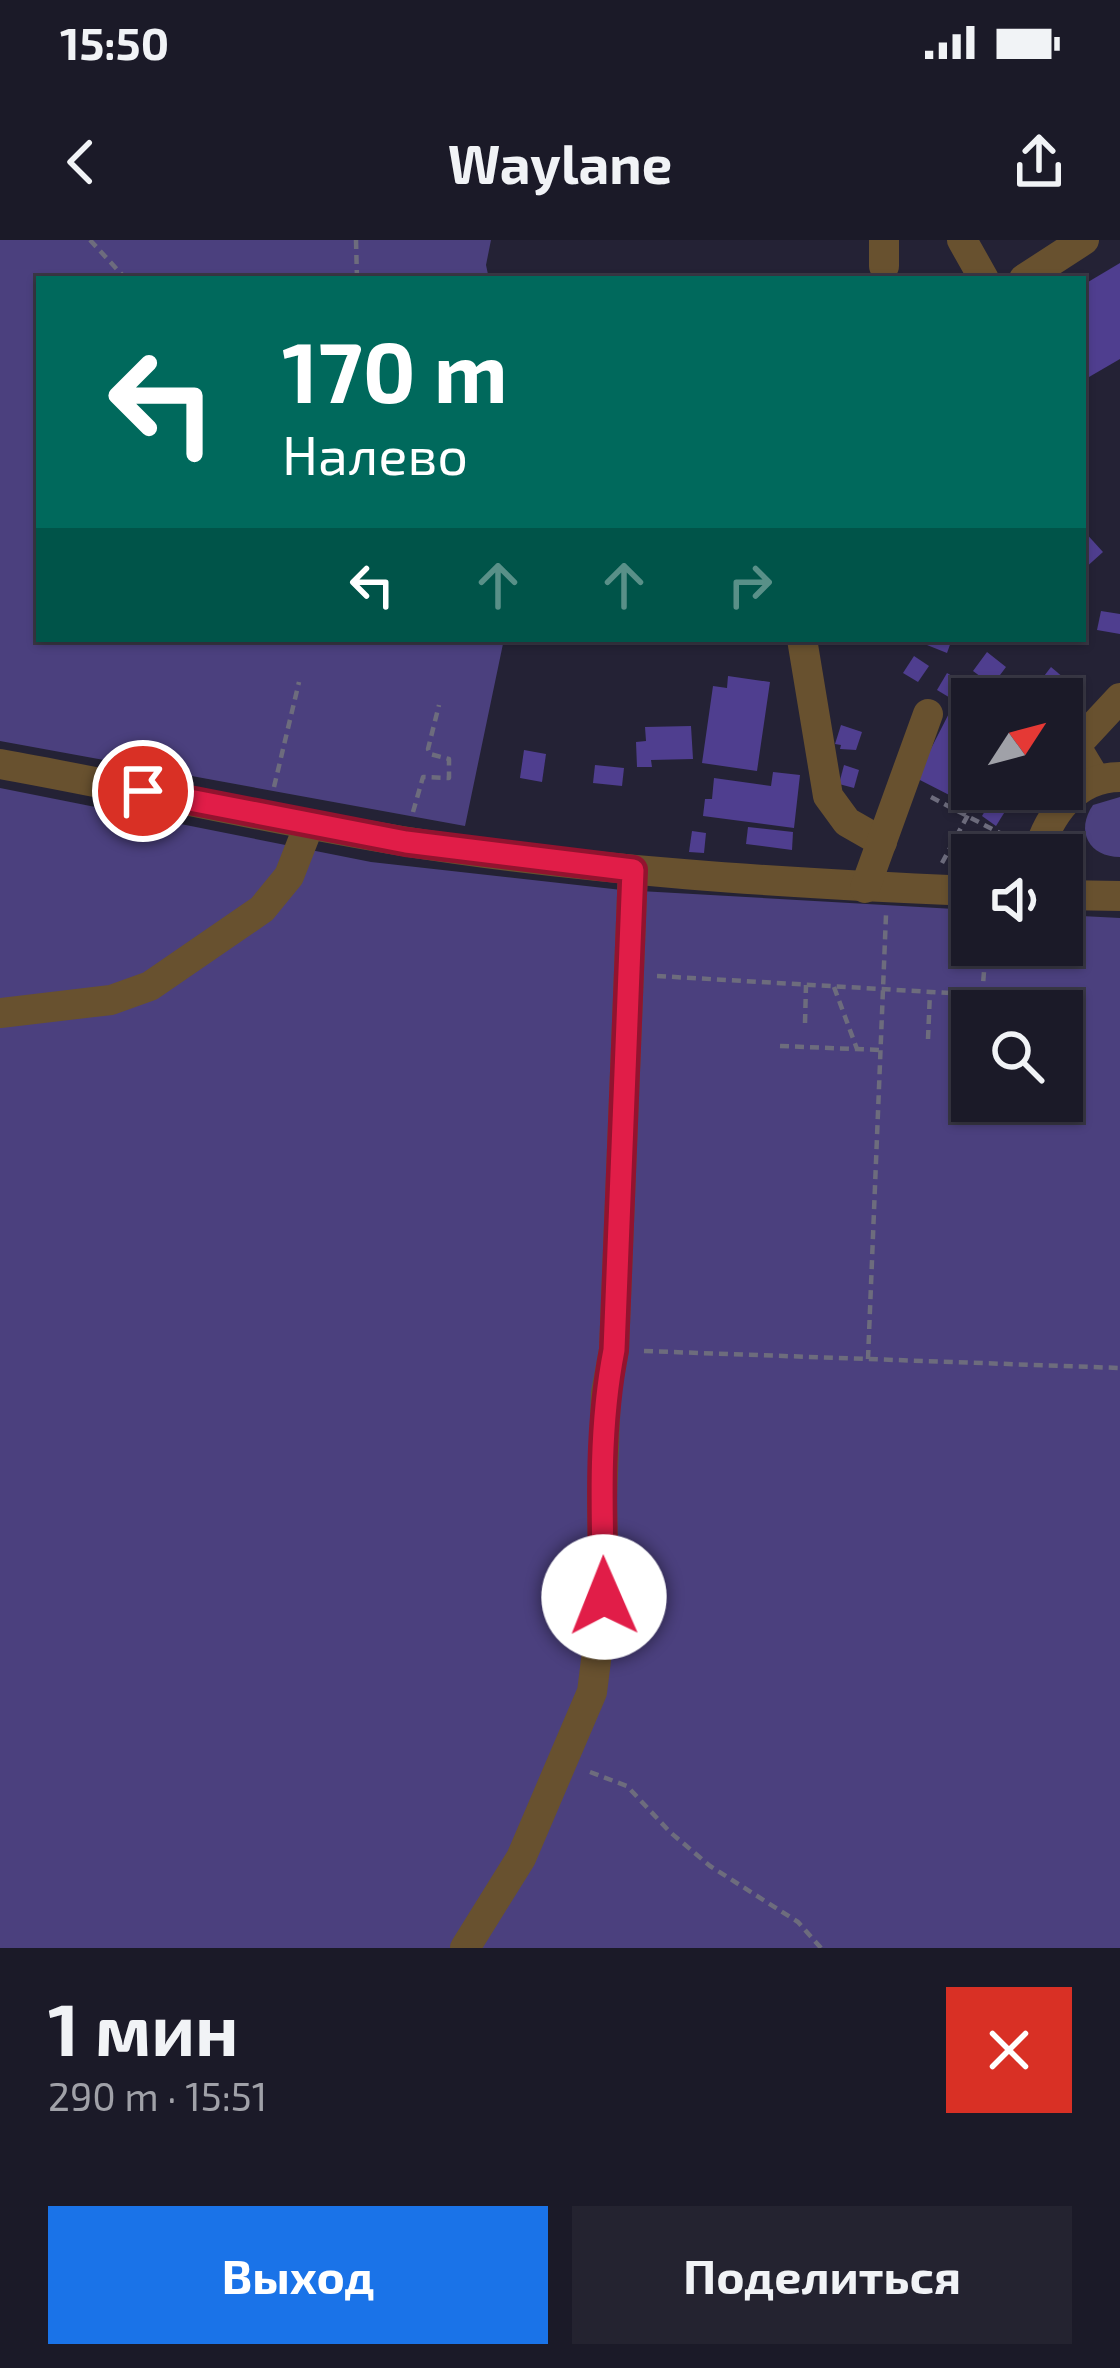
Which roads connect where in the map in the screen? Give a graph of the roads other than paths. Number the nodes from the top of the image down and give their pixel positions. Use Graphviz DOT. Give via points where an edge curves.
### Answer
graph roads {
  1 [pos="962,240"];
  2 [pos="1084,240"];
  3 [pos="982,276"];
  4 [pos="1029,276"];
  5 [pos="802,642"];
  6 [pos="1120,698"];
  7 [pos="928,714"];
  8 [pos="1083,735"];
  9 [pos="1083,754"];
  10 [pos="0,764"];
  11 [pos="1108,778"];
  12 [pos="309,825"];
  13 [pos="1046,834"];
  14 [pos="882,842"];
  15 [pos="633,870"];
  16 [pos="876,888"];
  17 [pos="951,891"];
  18 [pos="1083,895"];
  19 [pos="1120,896"];
  20 [pos="0,1012"];
  21 [pos="465,1948"];
  1 -- 3 [label="street"];
  2 -- 4 [label="street"];
  5 -- 14 [label="street" via="828,796 847,822"];
  6 -- 8 [label="street"];
  7 -- 14 [label="street"];
  9 -- 11 [label="street"];
  10 -- 12 [label="street"];
  11 -- 13 [label="street" via="1077,790"];
  12 -- 15 [label="street"];
  12 -- 20 [label="street" via="289,876 262,909 150,986 111,1000"];
  14 -- 16 [label="street"];
  15 -- 16 [label="street"];
  15 -- 21 [label="street" via="605,1414 604,1597 592,1692 521,1858"];
  16 -- 17 [label="street"];
  18 -- 19 [label="street"];
}
